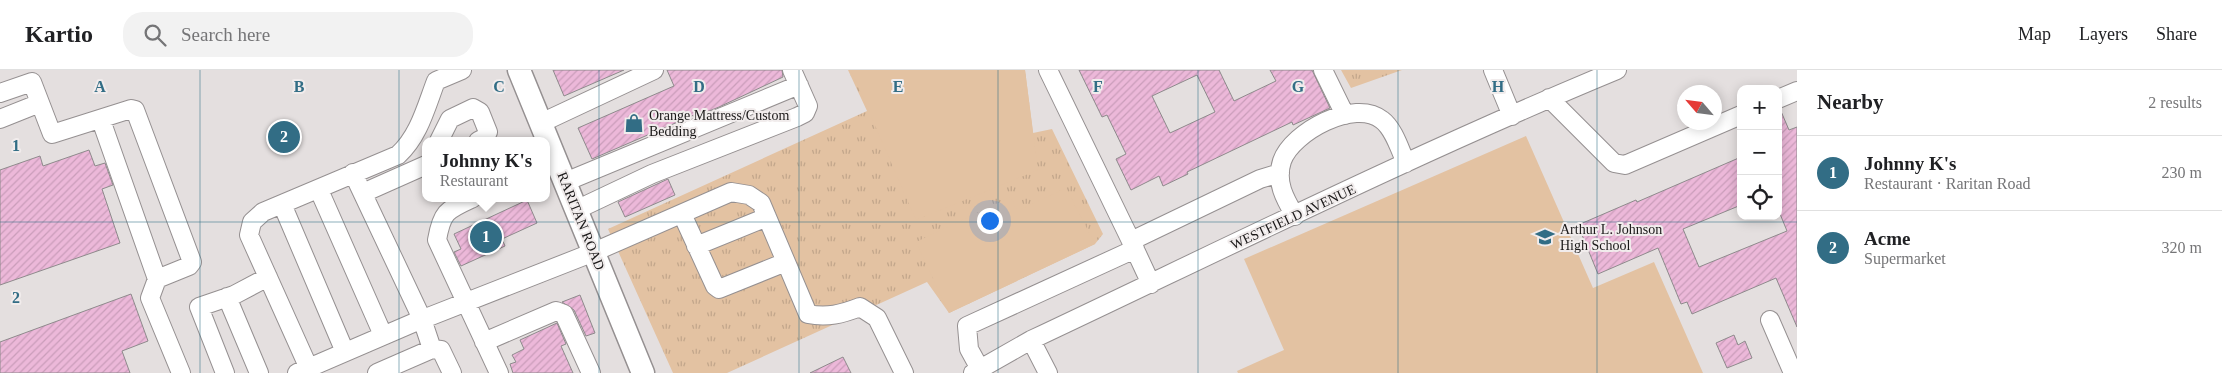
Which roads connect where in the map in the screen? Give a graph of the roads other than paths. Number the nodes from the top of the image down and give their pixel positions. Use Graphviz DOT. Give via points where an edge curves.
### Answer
graph roads {
  1 [pos="462,70"];
  2 [pos="1048,70"];
  3 [pos="1323,70"];
  4 [pos="1493,70"];
  5 [pos="1617,70"];
  6 [pos="518,71"];
  7 [pos="644,72"];
  8 [pos="439,74"];
  9 [pos="796,77"];
  10 [pos="1797,91"];
  11 [pos="0,93"];
  12 [pos="1782,97"];
  13 [pos="1549,98"];
  14 [pos="40,103"];
  15 [pos="1345,115"];
  16 [pos="1512,116"];
  17 [pos="1737,117"];
  18 [pos="0,119"];
  19 [pos="101,120"];
  20 [pos="541,123"];
  21 [pos="441,137"];
  22 [pos="485,137"];
  23 [pos="544,137"];
  24 [pos="673,137"];
  25 [pos="420,139"];
  26 [pos="551,163"];
  27 [pos="683,163"];
  28 [pos="1406,164"];
  29 [pos="422,167"];
  30 [pos="1280,173"];
  31 [pos="353,174"];
  32 [pos="565,182"];
  33 [pos="319,190"];
  34 [pos="363,193"];
  35 [pos="465,202"];
  36 [pos="282,204"];
  37 [pos="576,210"];
  38 [pos="682,214"];
  39 [pos="1295,216"];
  40 [pos="767,217"];
  41 [pos="1133,245"];
  42 [pos="696,246"];
  43 [pos="594,252"];
  44 [pos="786,262"];
  45 [pos="268,277"];
  46 [pos="157,279"];
  47 [pos="1151,284"];
  48 [pos="227,297"];
  49 [pos="464,304"];
  50 [pos="422,319"];
  51 [pos="1770,320"];
  52 [pos="383,335"];
  53 [pos="1032,340"];
  54 [pos="484,342"];
  55 [pos="432,349"];
  56 [pos="345,352"];
  57 [pos="976,371"];
  58 [pos="306,372"];
  59 [pos="181,373"];
  60 [pos="225,373"];
  61 [pos="259,373"];
  62 [pos="377,373"];
  63 [pos="452,373"];
  64 [pos="499,373"];
  65 [pos="591,373"];
  66 [pos="643,373"];
  67 [pos="904,373"];
  68 [pos="1048,373"];
  69 [pos="1793,373"];
  1 -- 8 [label="street"];
  2 -- 41 [label="street"];
  3 -- 15 [label="street"];
  4 -- 16 [label="street"];
  5 -- 13 [label="street, WESTFIELD AVENUE"];
  6 -- 20 [label="main road, RARITAN ROAD"];
  7 -- 20 [label="street"];
  8 -- 25 [label="street"];
  9 -- 24 [label="street"];
  9 -- 27 [label="street" via="808,106 805,113"];
  10 -- 12 [label="street"];
  11 -- 14 [label="street" via="32,82"];
  13 -- 16 [label="street, WESTFIELD AVENUE"];
  13 -- 17 [label="street" via="1614,162 1626,165"];
  14 -- 18 [label="street"];
  14 -- 19 [label="street" via="52,134"];
  15 -- 28 [label="street" via="1368,113 1384,121"];
  15 -- 30 [label="street" via="1296,140 1286,153"];
  16 -- 28 [label="street, WESTFIELD AVENUE"];
  19 -- 46 [label="street"];
  19 -- 46 [label="street" via="135,110 192,262"];
  20 -- 23 [label="main road, RARITAN ROAD"];
  21 -- 22 [label="street" via="450,119 473,108 480,112 488,132"];
  24 -- 27 [label="street"];
  24 -- 32 [label="street"];
  25 -- 31 [label="street" via="398,155"];
  26 -- 32 [label="main road, RARITAN ROAD"];
  27 -- 37 [label="street"];
  28 -- 39 [label="street, WESTFIELD AVENUE"];
  29 -- 34 [label="street"];
  30 -- 39 [label="street" via="1283,196"];
  30 -- 41 [label="street" via="1260,179"];
  31 -- 33 [label="street"];
  31 -- 34 [label="street"];
  32 -- 37 [label="main road, RARITAN ROAD"];
  33 -- 36 [label="street"];
  33 -- 52 [label="street"];
  34 -- 50 [label="street"];
  35 -- 49 [label="street" via="441,220 437,240"];
  36 -- 45 [label="street" via="256,217 249,235"];
  36 -- 56 [label="street"];
  37 -- 43 [label="main road, RARITAN ROAD"];
  38 -- 40 [label="street" via="731,192 749,195 761,203"];
  38 -- 42 [label="street"];
  38 -- 43 [label="street"];
  39 -- 47 [label="street, WESTFIELD AVENUE"];
  40 -- 42 [label="street"];
  40 -- 44 [label="street"];
  41 -- 47 [label="street"];
  41 -- 57 [label="street" via="967,326 969,350"];
  42 -- 44 [label="street" via="719,289"];
  43 -- 49 [label="street"];
  43 -- 66 [label="main road, RARITAN ROAD"];
  44 -- 67 [label="street" via="808,314 822,317 860,307 871,313 877,318"];
  45 -- 48 [label="street"];
  45 -- 58 [label="street"];
  46 -- 59 [label="street" via="150,298"];
  47 -- 53 [label="street, WESTFIELD AVENUE"];
  48 -- 60 [label="street" via="199,307"];
  48 -- 61 [label="street"];
  49 -- 50 [label="street"];
  49 -- 54 [label="street"];
  50 -- 52 [label="street"];
  50 -- 55 [label="street"];
  51 -- 69 [label="street"];
  52 -- 56 [label="street"];
  53 -- 57 [label="street, WESTFIELD AVENUE"];
  53 -- 68 [label="street"];
  54 -- 64 [label="street"];
  54 -- 65 [label="street" via="556,311 564,314"];
  55 -- 62 [label="street"];
  55 -- 63 [label="street" via="441,350"];
  56 -- 58 [label="street"];
}
